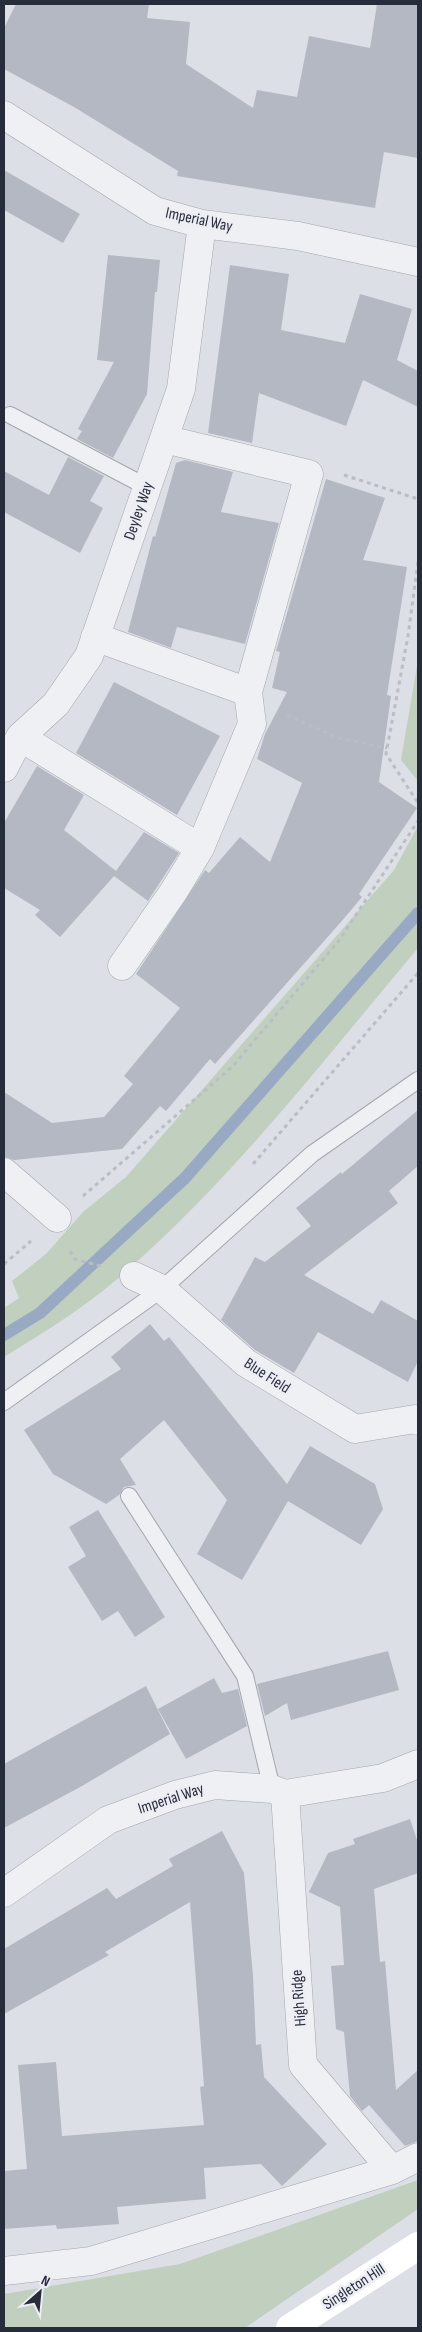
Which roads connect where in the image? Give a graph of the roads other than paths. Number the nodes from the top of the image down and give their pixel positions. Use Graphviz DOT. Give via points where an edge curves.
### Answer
graph roads {
  1 [pos="4,115"];
  2 [pos="202,224"];
  3 [pos="418,262"];
  4 [pos="10,415"];
  5 [pos="164,439"];
  6 [pos="147,487"];
  7 [pos="95,637"];
  8 [pos="248,696"];
  9 [pos="20,738"];
  10 [pos="4,768"];
  11 [pos="200,848"];
  12 [pos="122,966"];
  13 [pos="418,1080"];
  14 [pos="4,1172"];
  15 [pos="58,1218"];
  16 [pos="134,1276"];
  17 [pos="162,1289"];
  18 [pos="4,1402"];
  19 [pos="418,1421"];
  20 [pos="129,1496"];
  21 [pos="418,1764"];
  22 [pos="279,1791"];
  23 [pos="4,1893"];
  24 [pos="418,2157"];
  25 [pos="392,2170"];
  26 [pos="418,2246"];
  27 [pos="4,2271"];
  28 [pos="290,2328"];
  1 -- 2 [label="street, Imperial Way" via="156,211"];
  2 -- 3 [label="street, Imperial Way" via="298,236"];
  2 -- 5 [label="street, Deyley Way" via="181,389"];
  4 -- 6 [label="lane"];
  5 -- 6 [label="street, Deyley Way"];
  5 -- 8 [label="street" via="309,474"];
  6 -- 7 [label="street, Deyley Way"];
  7 -- 8 [label="street"];
  7 -- 9 [label="street, Deyley Way" via="89,656 56,704"];
  8 -- 11 [label="street" via="252,724"];
  9 -- 10 [label="street, Deyley Way"];
  9 -- 11 [label="street"];
  11 -- 12 [label="street"];
  13 -- 17 [label="lane" via="312,1154"];
  14 -- 15 [label="street"];
  16 -- 17 [label="street, Blue Field"];
  17 -- 18 [label="lane"];
  17 -- 19 [label="street, Blue Field" via="246,1363 355,1429"];
  20 -- 22 [label="lane" via="245,1676"];
  21 -- 22 [label="street, Imperial Way" via="383,1778"];
  22 -- 23 [label="street, Imperial Way" via="215,1785 175,1795 108,1820"];
  22 -- 25 [label="street, High Ridge" via="304,2065"];
  24 -- 25 [label="street"];
  25 -- 27 [label="street" via="91,2261"];
  26 -- 28 [label="street, Singleton Hill"];
}
